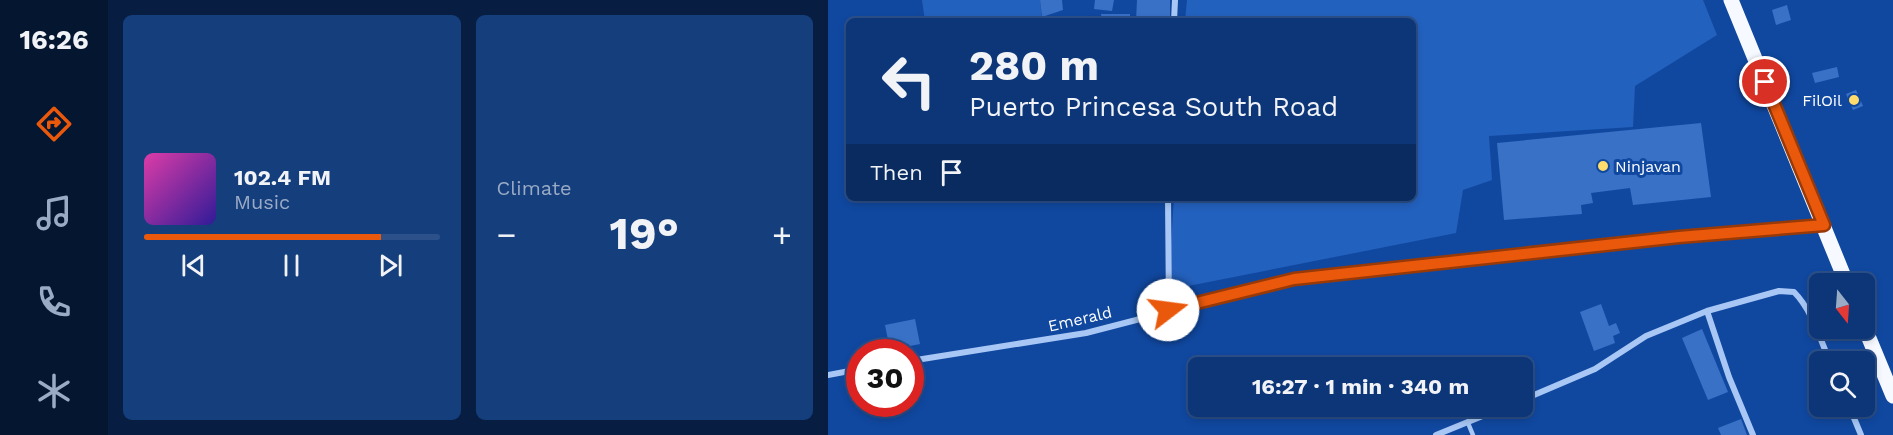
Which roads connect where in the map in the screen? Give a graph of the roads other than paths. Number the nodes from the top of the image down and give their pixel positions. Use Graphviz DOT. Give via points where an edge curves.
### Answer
graph roads {
  1 [pos="1175,0"];
  2 [pos="1731,0"];
  3 [pos="1174,18"];
  4 [pos="1168,201"];
  5 [pos="1824,225"];
  6 [pos="1843,273"];
  7 [pos="1168,310"];
  8 [pos="1707,311"];
  9 [pos="1869,339"];
  10 [pos="1825,351"];
  11 [pos="924,359"];
  12 [pos="846,372"];
  13 [pos="828,375"];
  14 [pos="1533,395"];
  15 [pos="1893,396"];
  16 [pos="1482,417"];
  17 [pos="1853,417"];
  18 [pos="1468,423"];
  19 [pos="1436,435"];
  20 [pos="1473,435"];
  21 [pos="1753,435"];
  22 [pos="1860,435"];
  1 -- 3 [label="street"];
  2 -- 5 [label="main road"];
  4 -- 7 [label="street"];
  5 -- 6 [label="main road"];
  5 -- 7 [label="street, Emerald" via="1294,279"];
  7 -- 11 [label="street, Emerald" via="1077,335"];
  8 -- 10 [label="street" via="1779,291 1794,292 1808,310"];
  8 -- 14 [label="street" via="1646,336 1595,369"];
  8 -- 21 [label="street" via="1728,377"];
  9 -- 15 [label="main road"];
  12 -- 13 [label="street"];
  16 -- 18 [label="street"];
  17 -- 22 [label="street"];
  18 -- 19 [label="street"];
  18 -- 20 [label="lane"];
}
